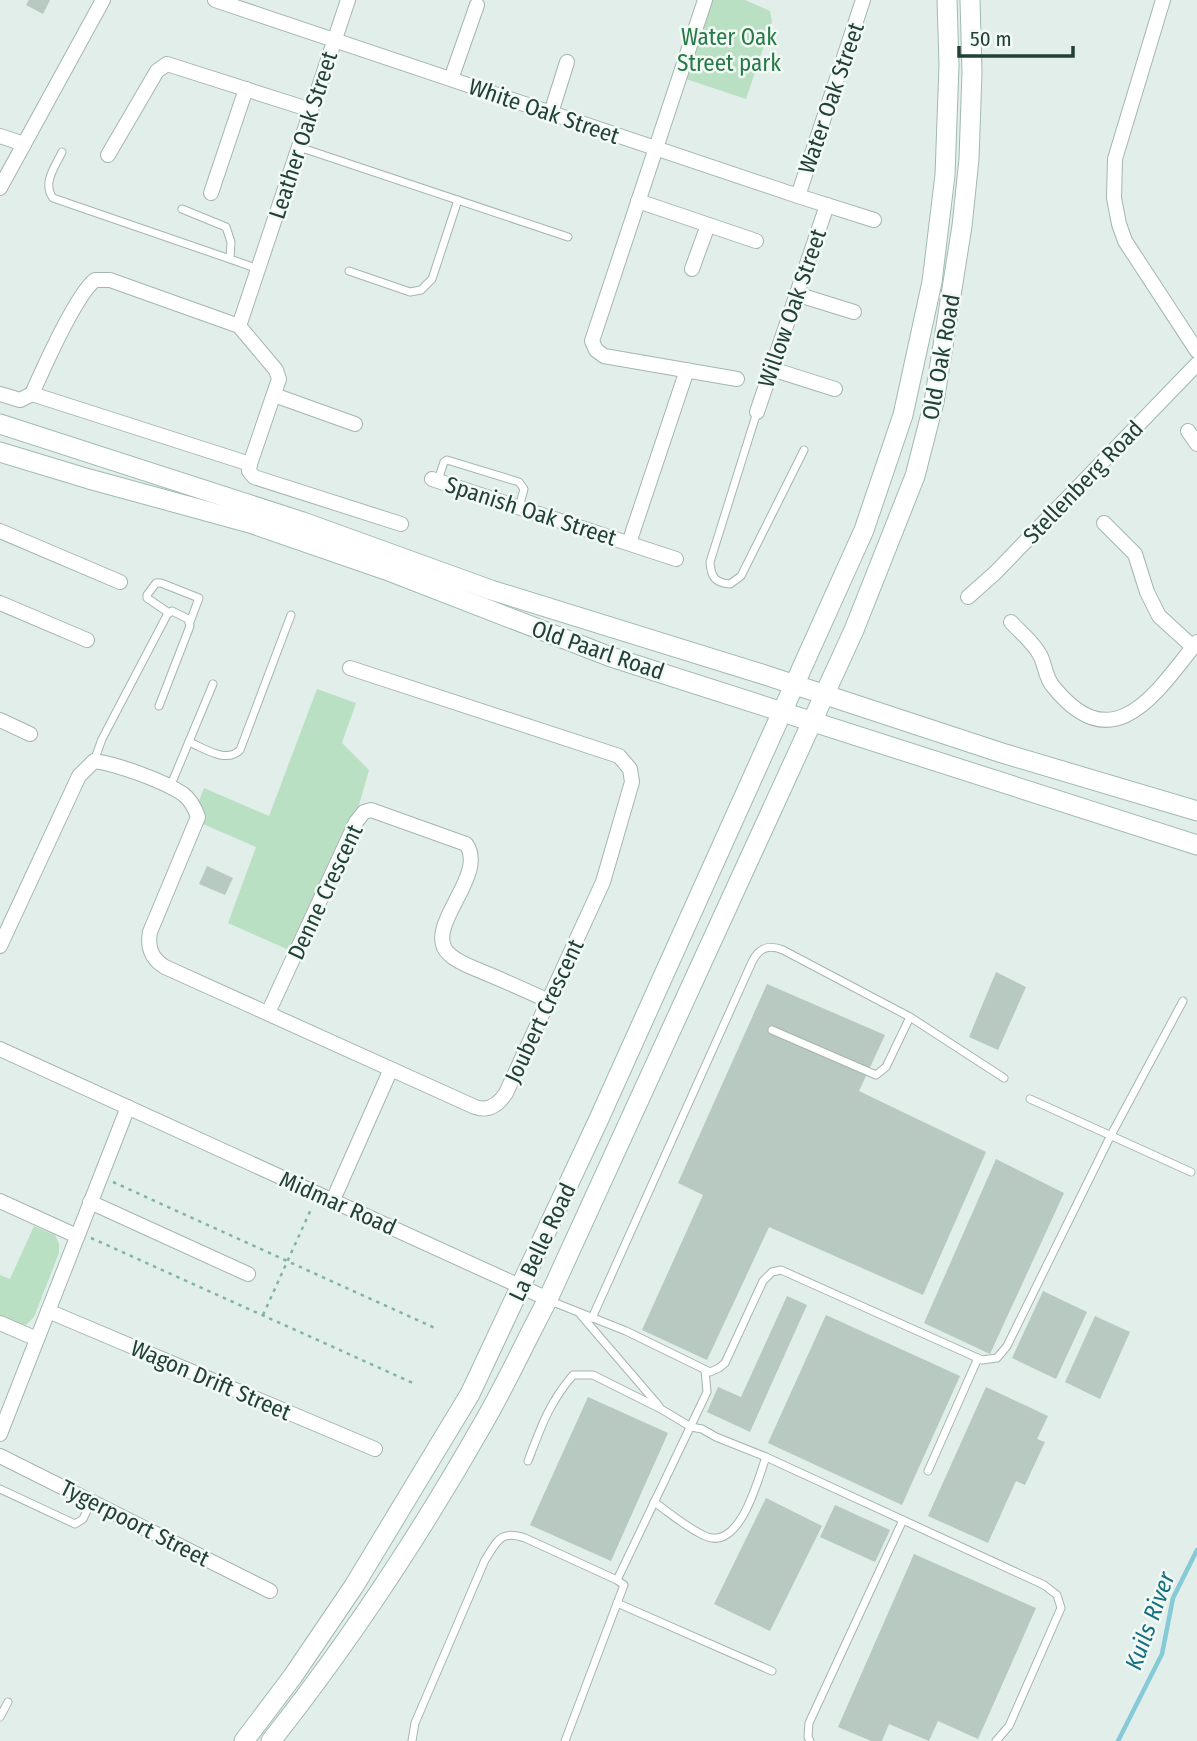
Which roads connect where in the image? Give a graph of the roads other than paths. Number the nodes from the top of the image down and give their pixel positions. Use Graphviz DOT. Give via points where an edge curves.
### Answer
graph roads {
  1 [pos="103,0"];
  2 [pos="215,0"];
  3 [pos="348,0"];
  4 [pos="705,0"];
  5 [pos="863,0"];
  6 [pos="947,0"];
  7 [pos="970,0"];
  8 [pos="1163,0"];
  9 [pos="477,5"];
  10 [pos="335,41"];
  11 [pos="567,62"];
  12 [pos="451,79"];
  13 [pos="246,89"];
  14 [pos="311,110"];
  15 [pos="551,113"];
  16 [pos="0,136"];
  17 [pos="24,144"];
  18 [pos="299,147"];
  19 [pos="656,148"];
  20 [pos="62,152"];
  21 [pos="108,155"];
  22 [pos="0,188"];
  23 [pos="211,193"];
  24 [pos="798,196"];
  25 [pos="458,200"];
  26 [pos="638,201"];
  27 [pos="827,205"];
  28 [pos="182,209"];
  29 [pos="874,220"];
  30 [pos="708,225"];
  31 [pos="568,237"];
  32 [pos="756,241"];
  33 [pos="230,259"];
  34 [pos="258,269"];
  35 [pos="692,269"];
  36 [pos="349,271"];
  37 [pos="796,294"];
  38 [pos="854,312"];
  39 [pos="239,326"];
  40 [pos="1197,351"];
  41 [pos="1197,364"];
  42 [pos="772,369"];
  43 [pos="687,370"];
  44 [pos="737,379"];
  45 [pos="835,389"];
  46 [pos="0,394"];
  47 [pos="32,394"];
  48 [pos="274,395"];
  49 [pos="757,412"];
  50 [pos="0,424"];
  51 [pos="355,424"];
  52 [pos="1188,431"];
  53 [pos="1197,444"];
  54 [pos="804,450"];
  55 [pos="0,452"];
  56 [pos="250,464"];
  57 [pos="435,480"];
  58 [pos="519,507"];
  59 [pos="1104,523"];
  60 [pos="401,524"];
  61 [pos="0,531"];
  62 [pos="629,543"];
  63 [pos="676,559"];
  64 [pos="120,582"];
  65 [pos="968,597"];
  66 [pos="0,603"];
  67 [pos="169,612"];
  68 [pos="291,615"];
  69 [pos="190,622"];
  70 [pos="1010,622"];
  71 [pos="87,640"];
  72 [pos="1195,645"];
  73 [pos="350,668"];
  74 [pos="213,684"];
  75 [pos="796,686"];
  76 [pos="824,695"];
  77 [pos="159,706"];
  78 [pos="784,712"];
  79 [pos="0,720"];
  80 [pos="812,721"];
  81 [pos="30,734"];
  82 [pos="189,742"];
  83 [pos="90,763"];
  84 [pos="169,788"];
  85 [pos="1197,811"];
  86 [pos="1197,845"];
  87 [pos="0,946"];
  88 [pos="549,1001"];
  89 [pos="1183,1001"];
  90 [pos="268,1013"];
  91 [pos="910,1017"];
  92 [pos="772,1030"];
  93 [pos="0,1049"];
  94 [pos="391,1069"];
  95 [pos="1004,1078"];
  96 [pos="1030,1099"];
  97 [pos="128,1107"];
  98 [pos="1110,1137"];
  99 [pos="1191,1172"];
  100 [pos="600,1184"];
  101 [pos="333,1200"];
  102 [pos="0,1201"];
  103 [pos="90,1202"];
  104 [pos="78,1234"];
  105 [pos="248,1274"];
  106 [pos="522,1287"];
  107 [pos="548,1299"];
  108 [pos="48,1311"];
  109 [pos="579,1313"];
  110 [pos="592,1318"];
  111 [pos="0,1323"];
  112 [pos="37,1339"];
  113 [pos="978,1358"];
  114 [pos="705,1370"];
  115 [pos="470,1394"];
  116 [pos="662,1409"];
  117 [pos="691,1427"];
  118 [pos="0,1434"];
  119 [pos="375,1449"];
  120 [pos="0,1456"];
  121 [pos="766,1457"];
  122 [pos="528,1461"];
  123 [pos="928,1471"];
  124 [pos="0,1489"];
  125 [pos="91,1502"];
  126 [pos="654,1502"];
  127 [pos="902,1520"];
  128 [pos="617,1580"];
  129 [pos="271,1591"];
  130 [pos="617,1603"];
  131 [pos="772,1671"];
  132 [pos="8,1702"];
  133 [pos="0,1717"];
  134 [pos="244,1741"];
  135 [pos="271,1741"];
  136 [pos="412,1741"];
  137 [pos="565,1741"];
  138 [pos="810,1741"];
  139 [pos="996,1741"];
  1 -- 17 [label="street"];
  2 -- 10 [label="street, White Oak Street"];
  3 -- 10 [label="street, Leather Oak Street"];
  4 -- 19 [label="street"];
  5 -- 24 [label="street, Water Oak Street"];
  6 -- 75 [label="main road, Old Oak Road" via="945,175 918,352 881,485"];
  7 -- 76 [label="main road, Old Oak Road" via="970,159 929,425 904,509"];
  8 -- 40 [label="street" via="1115,159 1114,198 1125,241"];
  9 -- 12 [label="street"];
  10 -- 12 [label="street, White Oak Street"];
  10 -- 14 [label="street, Leather Oak Street"];
  11 -- 15 [label="street"];
  12 -- 15 [label="street, White Oak Street"];
  13 -- 14 [label="street"];
  13 -- 21 [label="street" via="163,65"];
  13 -- 23 [label="street"];
  14 -- 18 [label="street, Leather Oak Street"];
  15 -- 19 [label="street, White Oak Street"];
  16 -- 17 [label="street"];
  17 -- 22 [label="street"];
  18 -- 25 [label="lane"];
  18 -- 34 [label="street, Leather Oak Street"];
  19 -- 24 [label="street, White Oak Street"];
  19 -- 26 [label="street"];
  20 -- 33 [label="lane" via="47,187 56,201"];
  24 -- 27 [label="street, White Oak Street"];
  25 -- 31 [label="lane"];
  25 -- 36 [label="lane" via="426,287 410,292"];
  26 -- 30 [label="street"];
  26 -- 43 [label="street" via="593,345 604,356"];
  27 -- 29 [label="street, White Oak Street"];
  27 -- 37 [label="street, Willow Oak Street"];
  28 -- 33 [label="lane" via="226,227"];
  30 -- 32 [label="street"];
  30 -- 35 [label="street"];
  33 -- 34 [label="lane"];
  34 -- 39 [label="street, Leather Oak Street"];
  37 -- 38 [label="street"];
  37 -- 42 [label="street, Willow Oak Street"];
  39 -- 47 [label="street" via="110,280 95,280 49,356"];
  39 -- 48 [label="street" via="278,373"];
  41 -- 65 [label="street, Stellenberg Road"];
  42 -- 45 [label="street"];
  42 -- 49 [label="street, Willow Oak Street"];
  43 -- 44 [label="street"];
  43 -- 62 [label="street, Spanish Oak Street"];
  46 -- 47 [label="street" via="20,400"];
  47 -- 56 [label="street"];
  48 -- 51 [label="street"];
  48 -- 56 [label="street"];
  49 -- 54 [label="lane" via="710,562 710,572 720,583 730,584 741,576"];
  50 -- 75 [label="main road, Old Paarl Road" via="303,522 491,590"];
  52 -- 53 [label="street"];
  55 -- 78 [label="main road, Old Paarl Road" via="250,523 611,657"];
  56 -- 60 [label="street" via="254,477"];
  57 -- 58 [label="street, Spanish Oak Street"];
  57 -- 58 [label="lane" via="447,460 519,482 524,489"];
  58 -- 62 [label="street, Spanish Oak Street"];
  59 -- 72 [label="street" via="1135,554 1159,616"];
  61 -- 64 [label="street"];
  62 -- 63 [label="street, Spanish Oak Street"];
  66 -- 71 [label="street"];
  67 -- 69 [label="lane"];
  67 -- 69 [label="lane" via="147,598 156,583 199,598"];
  67 -- 83 [label="lane"];
  68 -- 82 [label="lane" via="240,750 226,757"];
  69 -- 77 [label="lane"];
  70 -- 72 [label="street" via="1038,652 1058,692 1078,710 1101,719 1122,718 1136,711"];
  73 -- 88 [label="street, Joubert Crescent" via="619,756 627,763 632,782 606,874"];
  74 -- 82 [label="lane"];
  75 -- 76 [label="main road, Old Paarl Road"];
  75 -- 78 [label="main road, Old Oak Road"];
  76 -- 80 [label="main road, Old Oak Road"];
  76 -- 85 [label="main road, Old Paarl Road"];
  78 -- 80 [label="main road, Old Paarl Road"];
  78 -- 106 [label="main road, La Belle Road"];
  79 -- 81 [label="street"];
  80 -- 86 [label="main road, Old Paarl Road"];
  80 -- 100 [label="main road, La Belle Road"];
  82 -- 84 [label="lane"];
  83 -- 84 [label="street" via="117,765"];
  83 -- 87 [label="street" via="76,782"];
  84 -- 90 [label="street, Joubert Crescent" via="183,794 198,817 150,932 149,948 165,967"];
  88 -- 90 [label="street, Denne Crescent" via="457,960 443,946 442,934 471,866 466,844 371,810 356,822"];
  88 -- 94 [label="street, Joubert Crescent" via="506,1093 492,1107 475,1107"];
  89 -- 98 [label="lane"];
  90 -- 94 [label="street, Joubert Crescent"];
  91 -- 92 [label="lane" via="886,1067 876,1074"];
  91 -- 95 [label="lane"];
  91 -- 110 [label="lane" via="783,950 771,946 757,952"];
  93 -- 97 [label="street, Midmar Road"];
  94 -- 101 [label="street"];
  96 -- 98 [label="lane"];
  97 -- 101 [label="street, Midmar Road"];
  97 -- 103 [label="street"];
  98 -- 99 [label="lane"];
  98 -- 113 [label="lane" via="1004,1351 990,1360"];
  100 -- 106 [label="main road" via="566,1227 544,1275"];
  100 -- 107 [label="main road, La Belle Road"];
  101 -- 106 [label="street, Midmar Road"];
  102 -- 104 [label="street"];
  103 -- 104 [label="street"];
  103 -- 105 [label="street"];
  104 -- 108 [label="street"];
  106 -- 107 [label="street, Midmar Road"];
  106 -- 115 [label="main road, La Belle Road"];
  107 -- 109 [label="lane"];
  107 -- 115 [label="main road" via="525,1314 493,1372"];
  107 -- 135 [label="main road, La Belle Road" via="433,1507 338,1651"];
  108 -- 112 [label="street"];
  108 -- 119 [label="street, Wagon Drift Street"];
  109 -- 110 [label="lane"];
  109 -- 116 [label="lane"];
  110 -- 114 [label="lane"];
  111 -- 112 [label="street"];
  112 -- 118 [label="street"];
  113 -- 114 [label="lane" via="777,1270 763,1281 725,1363"];
  113 -- 123 [label="lane"];
  114 -- 117 [label="lane" via="708,1392"];
  115 -- 134 [label="main road, La Belle Road" via="388,1534"];
  116 -- 117 [label="lane"];
  116 -- 122 [label="lane" via="593,1375 573,1375 548,1408"];
  117 -- 121 [label="lane"];
  117 -- 126 [label="lane"];
  120 -- 125 [label="street, Tygerpoort Street"];
  121 -- 126 [label="lane" via="741,1520 722,1537 707,1537"];
  121 -- 127 [label="lane"];
  124 -- 125 [label="lane" via="75,1524 83,1519"];
  125 -- 129 [label="street, Tygerpoort Street"];
  126 -- 128 [label="lane"];
  127 -- 138 [label="lane" via="809,1723"];
  127 -- 139 [label="lane" via="1044,1585 1056,1595 1061,1608 1055,1625 1009,1727"];
  128 -- 130 [label="lane" via="624,1585"];
  128 -- 136 [label="lane" via="525,1538 511,1534 498,1540 436,1671"];
  130 -- 131 [label="lane"];
  130 -- 137 [label="lane"];
  132 -- 133 [label="lane"];
}
